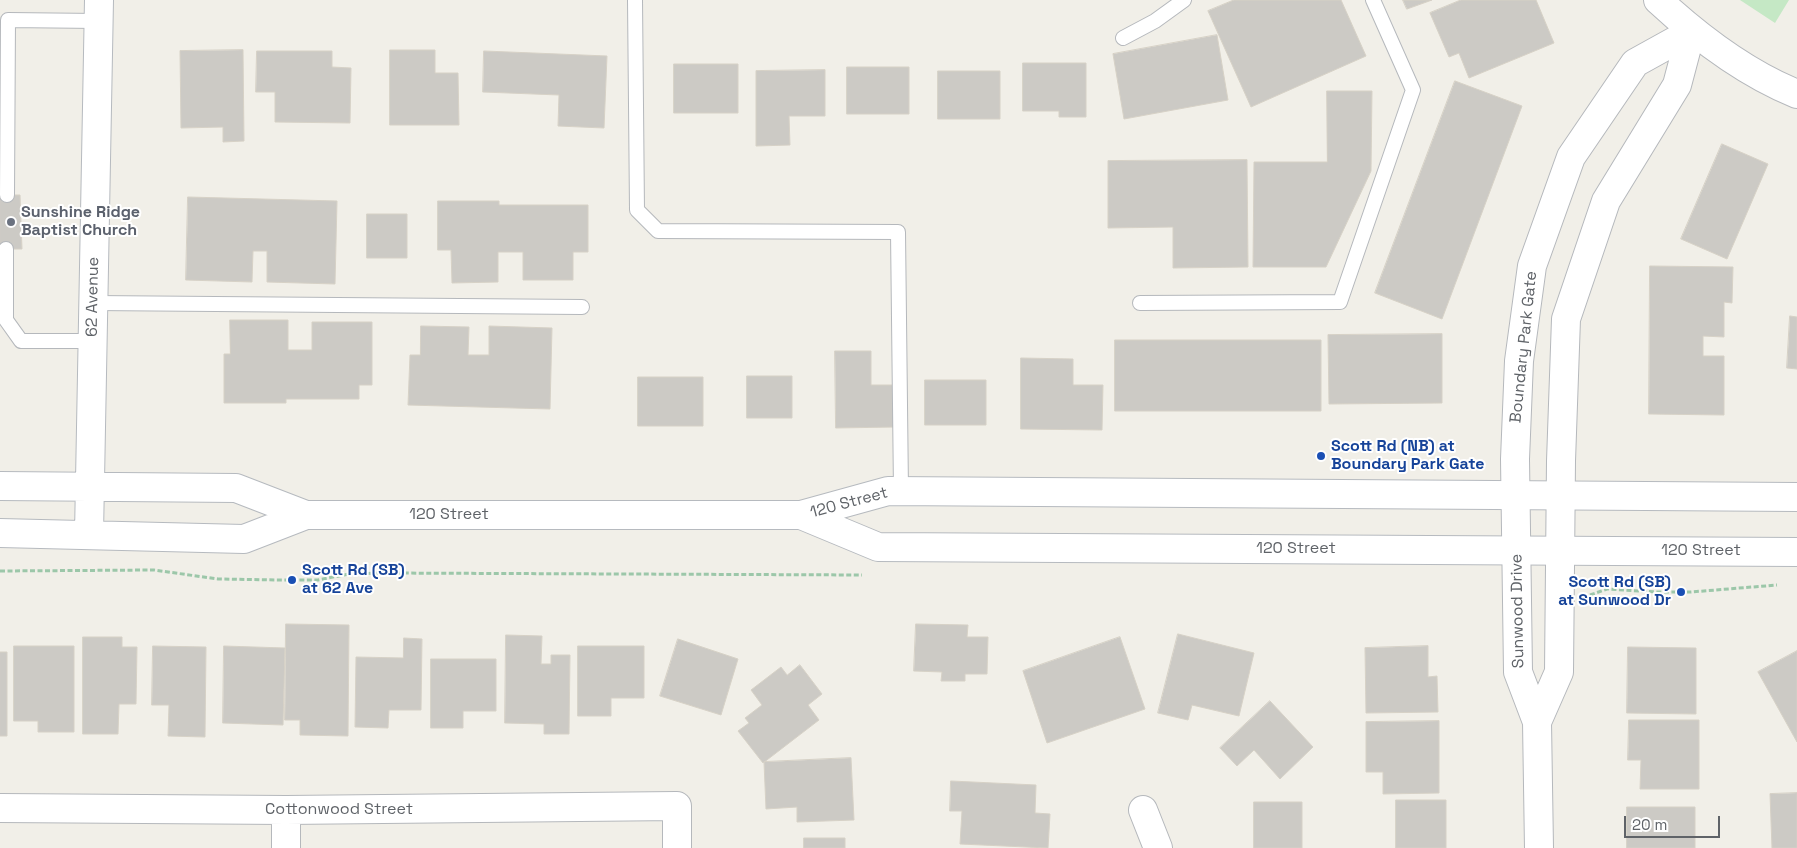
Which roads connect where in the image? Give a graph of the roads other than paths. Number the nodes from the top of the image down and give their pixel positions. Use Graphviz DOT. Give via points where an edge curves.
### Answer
graph roads {
  1 [pos="635,0"];
  2 [pos="1184,0"];
  3 [pos="1373,0"];
  4 [pos="1658,0"];
  5 [pos="99,11"];
  6 [pos="4,20"];
  7 [pos="1691,32"];
  8 [pos="1123,38"];
  9 [pos="1797,94"];
  10 [pos="7,195"];
  11 [pos="6,249"];
  12 [pos="93,303"];
  13 [pos="1140,303"];
  14 [pos="582,307"];
  15 [pos="92,341"];
  16 [pos="0,486"];
  17 [pos="89,487"];
  18 [pos="900,491"];
  19 [pos="1516,495"];
  20 [pos="1561,495"];
  21 [pos="1797,498"];
  22 [pos="306,515"];
  23 [pos="801,515"];
  24 [pos="0,533"];
  25 [pos="89,534"];
  26 [pos="1516,550"];
  27 [pos="1560,550"];
  28 [pos="1797,552"];
  29 [pos="1537,722"];
  30 [pos="0,808"];
  31 [pos="286,810"];
  32 [pos="1143,810"];
  33 [pos="286,848"];
  34 [pos="677,848"];
  35 [pos="1158,848"];
  36 [pos="1539,848"];
  1 -- 18 [label="lane" via="637,210 658,231 898,232"];
  2 -- 8 [label="lane"];
  3 -- 13 [label="lane" via="1413,90 1340,302"];
  4 -- 7 [label="street"];
  5 -- 6 [label="lane"];
  5 -- 12 [label="street, 62 Avenue"];
  6 -- 10 [label="lane"];
  7 -- 9 [label="street" via="1769,83"];
  7 -- 19 [label="street, Boundary Park Gate" via="1635,63 1571,157 1532,266 1519,361"];
  7 -- 20 [label="street" via="1677,85 1606,201 1566,319"];
  11 -- 15 [label="lane" via="6,320 21,341"];
  12 -- 14 [label="lane"];
  12 -- 15 [label="street, 62 Avenue"];
  15 -- 17 [label="street, 62 Avenue"];
  16 -- 17 [label="street, 120 Street"];
  17 -- 22 [label="street, 120 Street" via="236,488"];
  17 -- 25 [label="street, 62 Avenue"];
  18 -- 19 [label="street, 120 Street"];
  18 -- 23 [label="street, 120 Street" via="888,491"];
  19 -- 20 [label="street, 120 Street"];
  19 -- 26 [label="street, Sunwood Drive"];
  20 -- 21 [label="street, 120 Street"];
  20 -- 27 [label="street, Sunwood Drive"];
  22 -- 23 [label="street, 120 Street"];
  22 -- 25 [label="street, 120 Street" via="244,539"];
  23 -- 26 [label="street, 120 Street" via="878,547"];
  24 -- 25 [label="street, 120 Street"];
  26 -- 27 [label="street, 120 Street"];
  26 -- 29 [label="street, Sunwood Drive" via="1518,672"];
  27 -- 28 [label="street, 120 Street"];
  27 -- 29 [label="street, Sunwood Drive" via="1560,672"];
  29 -- 36 [label="street, Sunwood Drive"];
  30 -- 31 [label="street, Cottonwood Street"];
  31 -- 33 [label="street"];
  31 -- 34 [label="street, Cottonwood Street" via="677,806"];
  32 -- 35 [label="street"];
}
